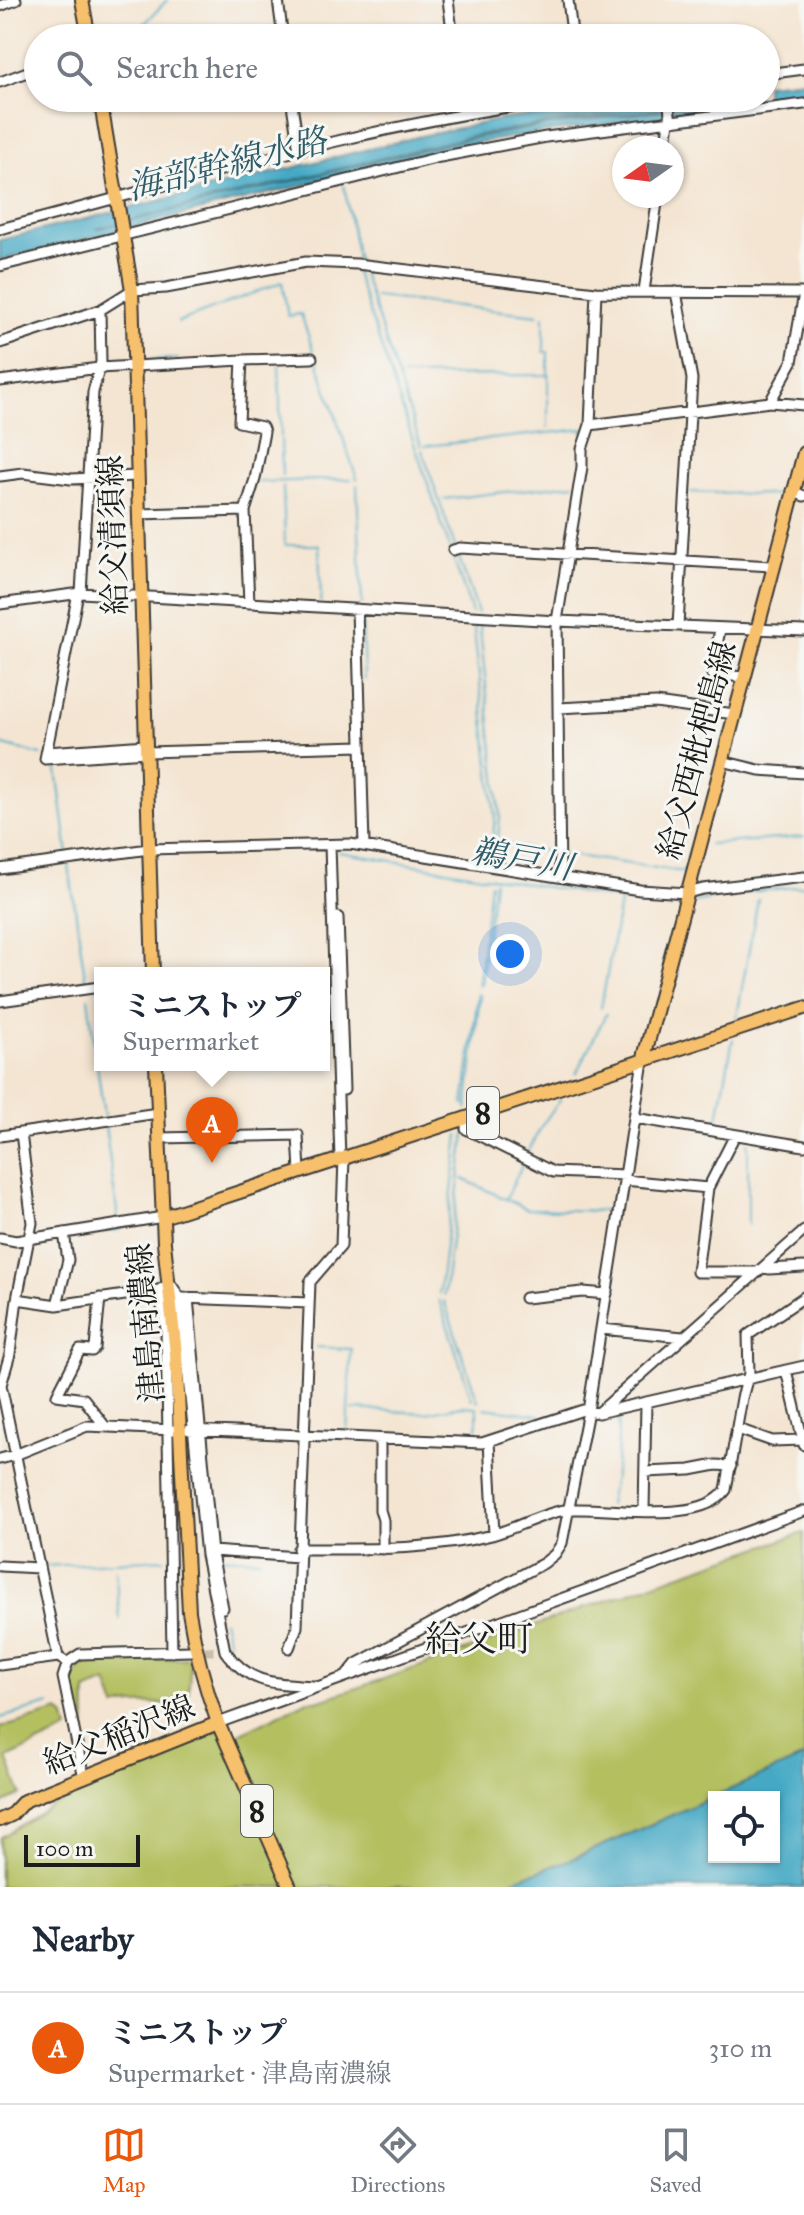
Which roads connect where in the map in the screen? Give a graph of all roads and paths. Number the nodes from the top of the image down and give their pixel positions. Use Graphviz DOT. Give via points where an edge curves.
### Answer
graph roads {
  1 [pos="16,0"];
  2 [pos="82,0"];
  3 [pos="278,0"];
  4 [pos="448,0"];
  5 [pos="568,0"];
  6 [pos="0,6"];
  7 [pos="86,24"];
  8 [pos="281,24"];
  9 [pos="451,24"];
  10 [pos="571,24"];
  11 [pos="804,69"];
  12 [pos="780,72"];
  13 [pos="24,73"];
  14 [pos="0,82"];
  15 [pos="804,104"];
  16 [pos="780,107"];
  17 [pos="103,112"];
  18 [pos="293,112"];
  19 [pos="478,112"];
  20 [pos="669,112"];
  21 [pos="741,112"];
  22 [pos="464,114"];
  23 [pos="670,121"];
  24 [pos="667,136"];
  25 [pos="299,150"];
  26 [pos="119,203"];
  27 [pos="656,208"];
  28 [pos="0,229"];
  29 [pos="124,233"];
  30 [pos="0,266"];
  31 [pos="132,290"];
  32 [pos="644,291"];
  33 [pos="596,292"];
  34 [pos="676,292"];
  35 [pos="804,293"];
  36 [pos="100,310"];
  37 [pos="0,343"];
  38 [pos="312,358"];
  39 [pos="242,360"];
  40 [pos="134,365"];
  41 [pos="99,368"];
  42 [pos="0,381"];
  43 [pos="770,402"];
  44 [pos="804,405"];
  45 [pos="691,412"];
  46 [pos="590,425"];
  47 [pos="804,453"];
  48 [pos="0,476"];
  49 [pos="137,476"];
  50 [pos="87,479"];
  51 [pos="798,494"];
  52 [pos="245,511"];
  53 [pos="138,514"];
  54 [pos="453,550"];
  55 [pos="568,554"];
  56 [pos="682,561"];
  57 [pos="772,566"];
  58 [pos="79,593"];
  59 [pos="142,597"];
  60 [pos="249,603"];
  61 [pos="0,604"];
  62 [pos="357,609"];
  63 [pos="557,621"];
  64 [pos="678,626"];
  65 [pos="720,629"];
  66 [pos="755,630"];
  67 [pos="804,631"];
  68 [pos="743,677"];
  69 [pos="558,708"];
  70 [pos="734,714"];
  71 [pos="361,746"];
  72 [pos="146,749"];
  73 [pos="722,761"];
  74 [pos="804,773"];
  75 [pos="333,844"];
  76 [pos="364,845"];
  77 [pos="149,849"];
  78 [pos="0,869"];
  79 [pos="560,877"];
  80 [pos="804,877"];
  81 [pos="687,893"];
  82 [pos="153,967"];
  83 [pos="94,988"];
  84 [pos="0,1001"];
  85 [pos="804,1008"];
  86 [pos="643,1061"];
  87 [pos="156,1071"];
  88 [pos="158,1113"];
  89 [pos="467,1118"];
  90 [pos="635,1118"];
  91 [pos="21,1133"];
  92 [pos="735,1135"];
  93 [pos="0,1136"];
  94 [pos="159,1138"];
  95 [pos="804,1146"];
  96 [pos="343,1158"];
  97 [pos="300,1172"];
  98 [pos="625,1177"];
  99 [pos="708,1188"];
  100 [pos="163,1217"];
  101 [pos="804,1231"];
  102 [pos="64,1233"];
  103 [pos="0,1238"];
  104 [pos="29,1239"];
  105 [pos="804,1267"];
  106 [pos="761,1270"];
  107 [pos="164,1287"];
  108 [pos="607,1294"];
  109 [pos="804,1297"];
  110 [pos="100,1298"];
  111 [pos="184,1298"];
  112 [pos="525,1298"];
  113 [pos="17,1299"];
  114 [pos="309,1303"];
  115 [pos="57,1305"];
  116 [pos="601,1329"];
  117 [pos="683,1337"];
  118 [pos="804,1366"];
  119 [pos="786,1370"];
  120 [pos="746,1379"];
  121 [pos="1,1385"];
  122 [pos="646,1402"];
  123 [pos="593,1412"];
  124 [pos="104,1425"];
  125 [pos="738,1429"];
  126 [pos="170,1430"];
  127 [pos="194,1430"];
  128 [pos="303,1435"];
  129 [pos="380,1439"];
  130 [pos="489,1441"];
  131 [pos="803,1443"];
  132 [pos="15,1455"];
  133 [pos="0,1459"];
  134 [pos="731,1466"];
  135 [pos="645,1472"];
  136 [pos="570,1509"];
  137 [pos="644,1511"];
  138 [pos="804,1511"];
  139 [pos="494,1534"];
  140 [pos="383,1549"];
  141 [pos="210,1553"];
  142 [pos="298,1553"];
  143 [pos="0,1566"];
  144 [pos="39,1568"];
  145 [pos="223,1608"];
  146 [pos="289,1648"];
  147 [pos="191,1651"];
  148 [pos="172,1652"];
  149 [pos="63,1660"];
  150 [pos="0,1665"];
  151 [pos="347,1675"];
  152 [pos="315,1686"];
  153 [pos="218,1723"];
  154 [pos="84,1778"];
  155 [pos="4,1819"];
  156 [pos="290,1887"];
  1 -- 6 [label="street"];
  2 -- 7 [label="main road"];
  3 -- 8 [label="street"];
  4 -- 9 [label="street"];
  5 -- 10 [label="street"];
  11 -- 12 [label="street"];
  13 -- 14 [label="street"];
  15 -- 16 [label="street"];
  17 -- 26 [label="main road, 給父清須線"];
  18 -- 25 [label="street"];
  19 -- 22 [label="street"];
  20 -- 23 [label="street"];
  21 -- 23 [label="street"];
  22 -- 25 [label="street"];
  23 -- 24 [label="street"];
  23 -- 29 [label="street" via="440,157"];
  25 -- 26 [label="street"];
  26 -- 28 [label="street"];
  26 -- 29 [label="main road, 給父清須線"];
  27 -- 32 [label="street"];
  29 -- 30 [label="street"];
  29 -- 31 [label="main road, 給父清須線"];
  31 -- 33 [label="street" via="324,262"];
  31 -- 36 [label="street"];
  31 -- 40 [label="main road, 給父清須線"];
  32 -- 33 [label="street"];
  32 -- 34 [label="street"];
  33 -- 46 [label="street"];
  34 -- 35 [label="street"];
  34 -- 45 [label="street" via="692,379"];
  35 -- 43 [label="street" via="792,362"];
  36 -- 37 [label="street"];
  36 -- 41 [label="street"];
  38 -- 39 [label="street"];
  39 -- 40 [label="street"];
  39 -- 52 [label="street" via="239,422 264,432"];
  40 -- 41 [label="street"];
  40 -- 49 [label="main road, 給父清須線"];
  41 -- 42 [label="street"];
  41 -- 50 [label="street"];
  43 -- 44 [label="street"];
  43 -- 45 [label="street"];
  45 -- 46 [label="street"];
  45 -- 56 [label="street"];
  46 -- 55 [label="street"];
  47 -- 51 [label="main road, 給父西枇杷島線"];
  48 -- 50 [label="street"];
  49 -- 50 [label="street"];
  49 -- 53 [label="main road, 給父清須線"];
  50 -- 58 [label="street"];
  51 -- 57 [label="main road, 給父西枇杷島線"];
  52 -- 53 [label="street"];
  52 -- 60 [label="street"];
  53 -- 59 [label="main road, 給父清須線"];
  54 -- 55 [label="street"];
  55 -- 56 [label="street"];
  55 -- 63 [label="street"];
  56 -- 57 [label="street"];
  56 -- 64 [label="street"];
  57 -- 66 [label="main road, 給父西枇杷島線"];
  58 -- 59 [label="street"];
  58 -- 61 [label="street"];
  58 -- 72 [label="street" via="45,759"];
  59 -- 60 [label="street"];
  59 -- 72 [label="main road, 給父清須線"];
  60 -- 62 [label="street"];
  62 -- 63 [label="street"];
  62 -- 71 [label="street"];
  63 -- 64 [label="street"];
  63 -- 69 [label="street"];
  64 -- 65 [label="street"];
  65 -- 66 [label="street"];
  65 -- 68 [label="street" via="712,674"];
  66 -- 67 [label="street"];
  66 -- 68 [label="main road, 給父西枇杷島線"];
  68 -- 70 [label="main road, 給父西枇杷島線"];
  69 -- 70 [label="street" via="656,703"];
  69 -- 79 [label="street"];
  70 -- 73 [label="main road, 給父西枇杷島線"];
  71 -- 72 [label="street"];
  71 -- 76 [label="street"];
  72 -- 77 [label="main road, 給父清須線"];
  73 -- 74 [label="street"];
  73 -- 81 [label="main road, 給父西枇杷島線"];
  75 -- 76 [label="street"];
  75 -- 77 [label="street"];
  75 -- 96 [label="street"];
  76 -- 79 [label="street"];
  77 -- 78 [label="street"];
  77 -- 82 [label="main road, 給父清須線"];
  79 -- 81 [label="street"];
  80 -- 81 [label="street"];
  81 -- 86 [label="main road, 給父西枇杷島線"];
  83 -- 84 [label="street"];
  85 -- 86 [label="main road, 津島南濃線 / 8"];
  86 -- 89 [label="main road, 津島南濃線 / 8"];
  86 -- 90 [label="street"];
  87 -- 88 [label="main road"];
  88 -- 91 [label="street"];
  88 -- 94 [label="main road"];
  89 -- 96 [label="main road, 津島南濃線 / 8"];
  89 -- 98 [label="street" via="466,1129 553,1172"];
  90 -- 92 [label="street"];
  90 -- 98 [label="street"];
  91 -- 93 [label="street"];
  91 -- 104 [label="street" via="32,1223"];
  92 -- 95 [label="street"];
  92 -- 99 [label="street"];
  94 -- 97 [label="street" via="298,1135"];
  94 -- 100 [label="main road"];
  96 -- 97 [label="main road, 津島南濃線 / 8"];
  96 -- 114 [label="street" via="341,1246 312,1279"];
  97 -- 100 [label="main road, 津島南濃線 / 8"];
  98 -- 99 [label="street"];
  98 -- 108 [label="street"];
  99 -- 106 [label="street" via="697,1272"];
  100 -- 102 [label="street"];
  100 -- 107 [label="main road, 津島南濃線 / 8"];
  101 -- 106 [label="street"];
  102 -- 104 [label="street"];
  102 -- 115 [label="street" via="68,1260"];
  103 -- 104 [label="street"];
  104 -- 113 [label="street"];
  105 -- 106 [label="street"];
  106 -- 117 [label="street"];
  107 -- 110 [label="street"];
  107 -- 111 [label="street"];
  107 -- 126 [label="street"];
  107 -- 153 [label="main road, 津島南濃線 / 8" via="177,1368 189,1612"];
  108 -- 112 [label="street"];
  108 -- 116 [label="street"];
  109 -- 120 [label="street" via="748,1335"];
  110 -- 115 [label="street"];
  110 -- 124 [label="street" via="95,1348 80,1350 57,1395 84,1399"];
  111 -- 114 [label="street"];
  111 -- 127 [label="street"];
  113 -- 115 [label="street"];
  113 -- 121 [label="street"];
  114 -- 128 [label="street"];
  116 -- 117 [label="street"];
  116 -- 123 [label="street"];
  117 -- 123 [label="street"];
  118 -- 119 [label="street"];
  119 -- 120 [label="street"];
  119 -- 131 [label="street"];
  120 -- 122 [label="street"];
  120 -- 125 [label="street"];
  121 -- 132 [label="street"];
  122 -- 123 [label="street"];
  122 -- 135 [label="street"];
  123 -- 130 [label="street"];
  123 -- 136 [label="street"];
  124 -- 126 [label="street"];
  124 -- 132 [label="street" via="87,1426"];
  125 -- 131 [label="street" via="772,1441"];
  125 -- 134 [label="street"];
  126 -- 148 [label="street"];
  127 -- 128 [label="street"];
  127 -- 141 [label="street"];
  128 -- 129 [label="street"];
  128 -- 142 [label="street"];
  129 -- 130 [label="street"];
  129 -- 140 [label="street"];
  130 -- 139 [label="street"];
  132 -- 133 [label="street"];
  132 -- 144 [label="street"];
  134 -- 135 [label="street"];
  134 -- 137 [label="street" via="721,1497 689,1510"];
  135 -- 137 [label="street"];
  136 -- 137 [label="street"];
  136 -- 139 [label="street"];
  136 -- 151 [label="street" via="562,1543 544,1563 356,1664"];
  138 -- 151 [label="street"];
  139 -- 140 [label="street"];
  140 -- 142 [label="street"];
  141 -- 142 [label="street"];
  141 -- 145 [label="street"];
  141 -- 152 [label="street" via="220,1651 264,1682"];
  142 -- 146 [label="street" via="297,1627"];
  143 -- 144 [label="street"];
  144 -- 149 [label="street"];
  147 -- 148 [label="street"];
  148 -- 149 [label="street" via="80,1654"];
  149 -- 150 [label="street"];
  149 -- 154 [label="street"];
  151 -- 152 [label="street"];
  152 -- 153 [label="street"];
  153 -- 154 [label="main road, 給父稲沢線"];
  153 -- 156 [label="main road, 津島南濃線 / 8"];
  154 -- 155 [label="main road, 給父稲沢線" via="24,1801"];
}
